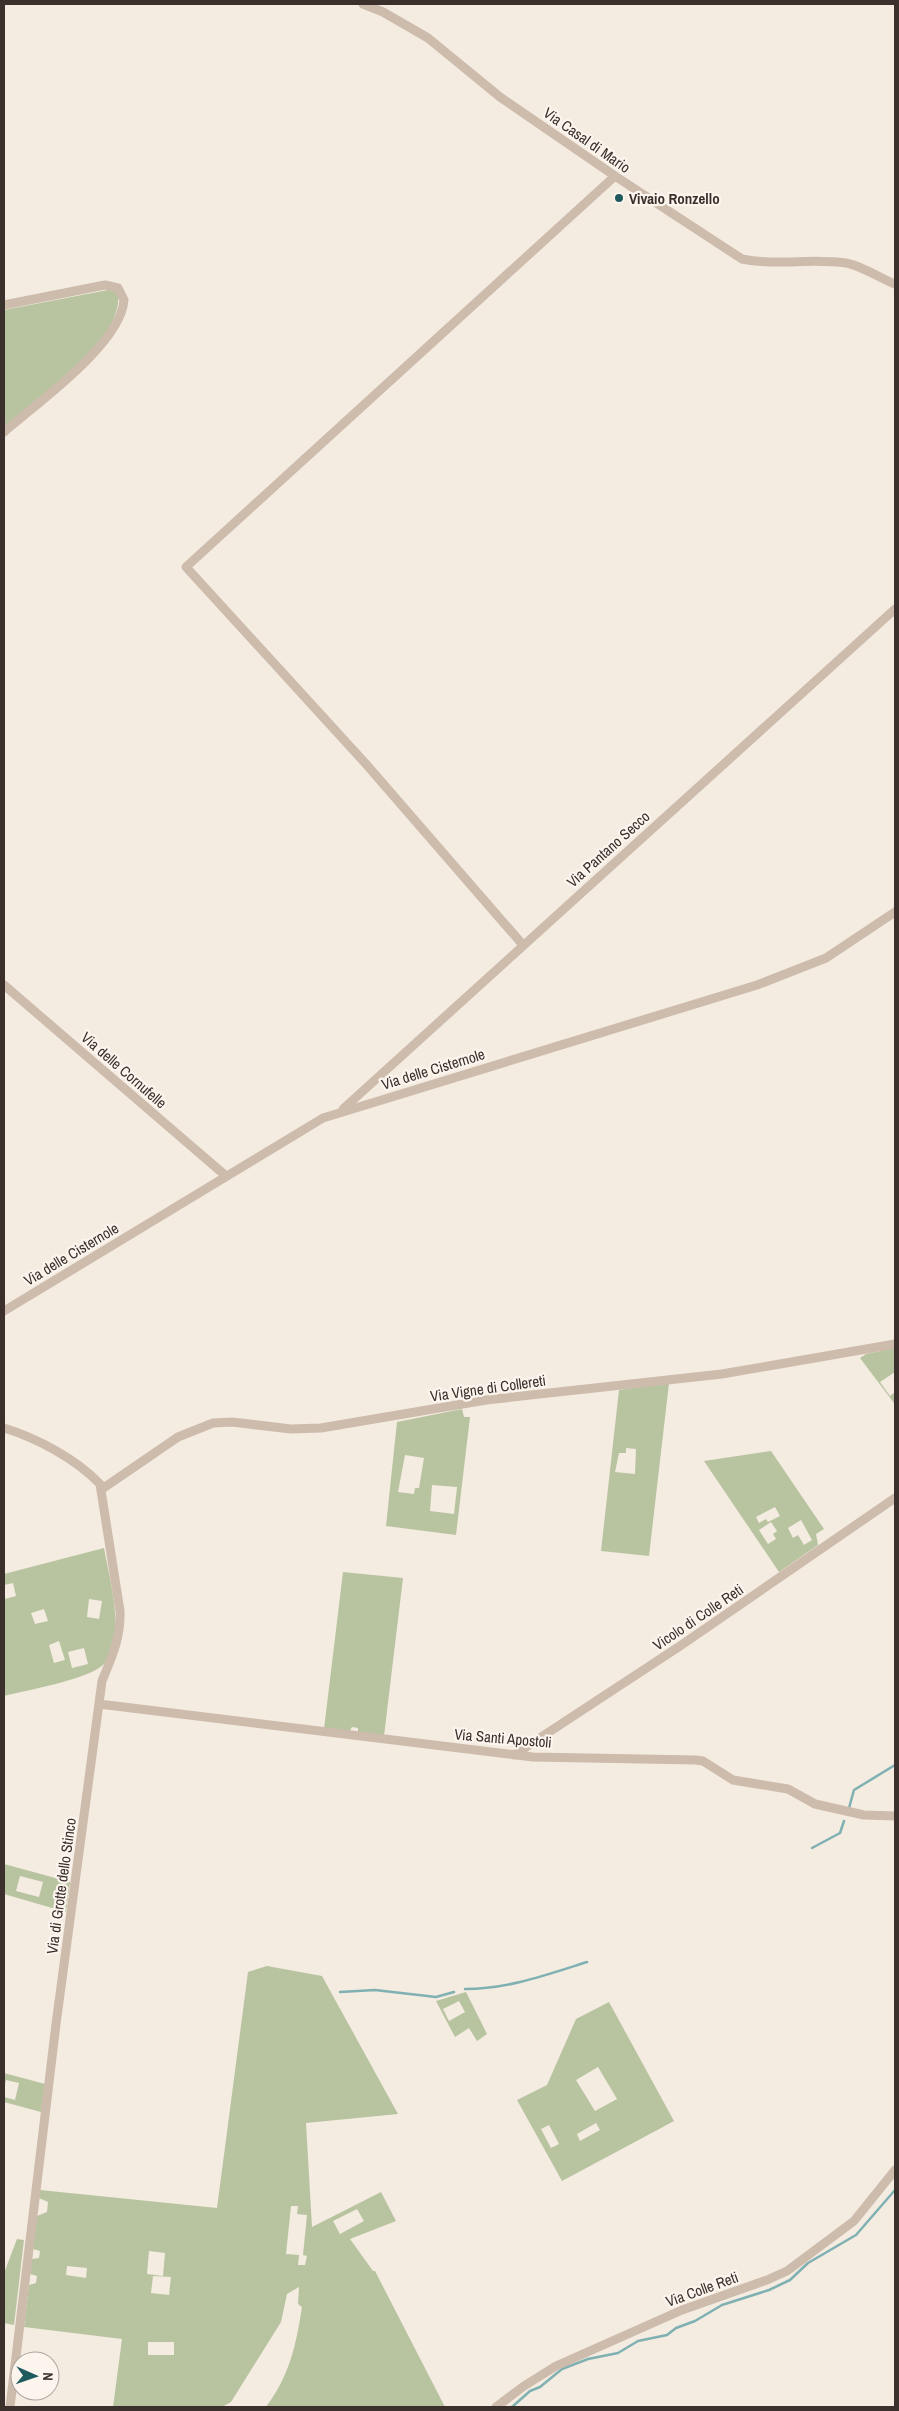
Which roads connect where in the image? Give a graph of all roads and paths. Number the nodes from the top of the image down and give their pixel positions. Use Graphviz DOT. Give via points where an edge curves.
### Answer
graph roads {
  1 [pos="363,4"];
  2 [pos="615,176"];
  3 [pos="895,284"];
  4 [pos="4,306"];
  5 [pos="4,432"];
  6 [pos="895,609"];
  7 [pos="895,912"];
  8 [pos="523,945"];
  9 [pos="4,985"];
  10 [pos="340,1112"];
  11 [pos="226,1176"];
  12 [pos="4,1311"];
  13 [pos="895,1344"];
  14 [pos="4,1428"];
  15 [pos="102,1489"];
  16 [pos="895,1498"];
  17 [pos="99,1704"];
  18 [pos="514,1755"];
  19 [pos="895,1816"];
  20 [pos="895,2170"];
  21 [pos="10,2407"];
  22 [pos="496,2407"];
  1 -- 2 [label="street, Via Casal di Mario" via="428,38 500,97"];
  2 -- 3 [label="street, Via Casal di Mario" via="742,259 848,264"];
  2 -- 8 [label="street" via="186,566 366,764"];
  4 -- 5 [label="street" via="92,287 111,286 120,290 124,303 117,319 82,366"];
  6 -- 8 [label="street, Via Pantano Secco"];
  7 -- 10 [label="street, Via delle Cisternole" via="826,958 757,986"];
  8 -- 10 [label="street, Via Pantano Secco"];
  9 -- 11 [label="street, Via delle Cornufelle"];
  10 -- 11 [label="street, Via delle Cisternole" via="316,1122"];
  11 -- 12 [label="street, Via delle Cisternole"];
  13 -- 15 [label="street, Via Vigne di Collereti" via="722,1374 496,1399 321,1428 213,1423 178,1437"];
  14 -- 15 [label="street" via="19,1432 90,1473"];
  15 -- 17 [label="street, Via di Grotte dello Stinco" via="121,1628 102,1681"];
  16 -- 18 [label="street, Vicolo di Colle Reti"];
  17 -- 18 [label="street, Via Santi Apostoli"];
  17 -- 21 [label="street, Via di Grotte dello Stinco"];
  18 -- 19 [label="street, Via Santi Apostoli" via="703,1761 733,1780 788,1789 824,1806 864,1815"];
  20 -- 22 [label="street, Via Colle Reti" via="854,2221 789,2270 682,2310 556,2366"];
}
